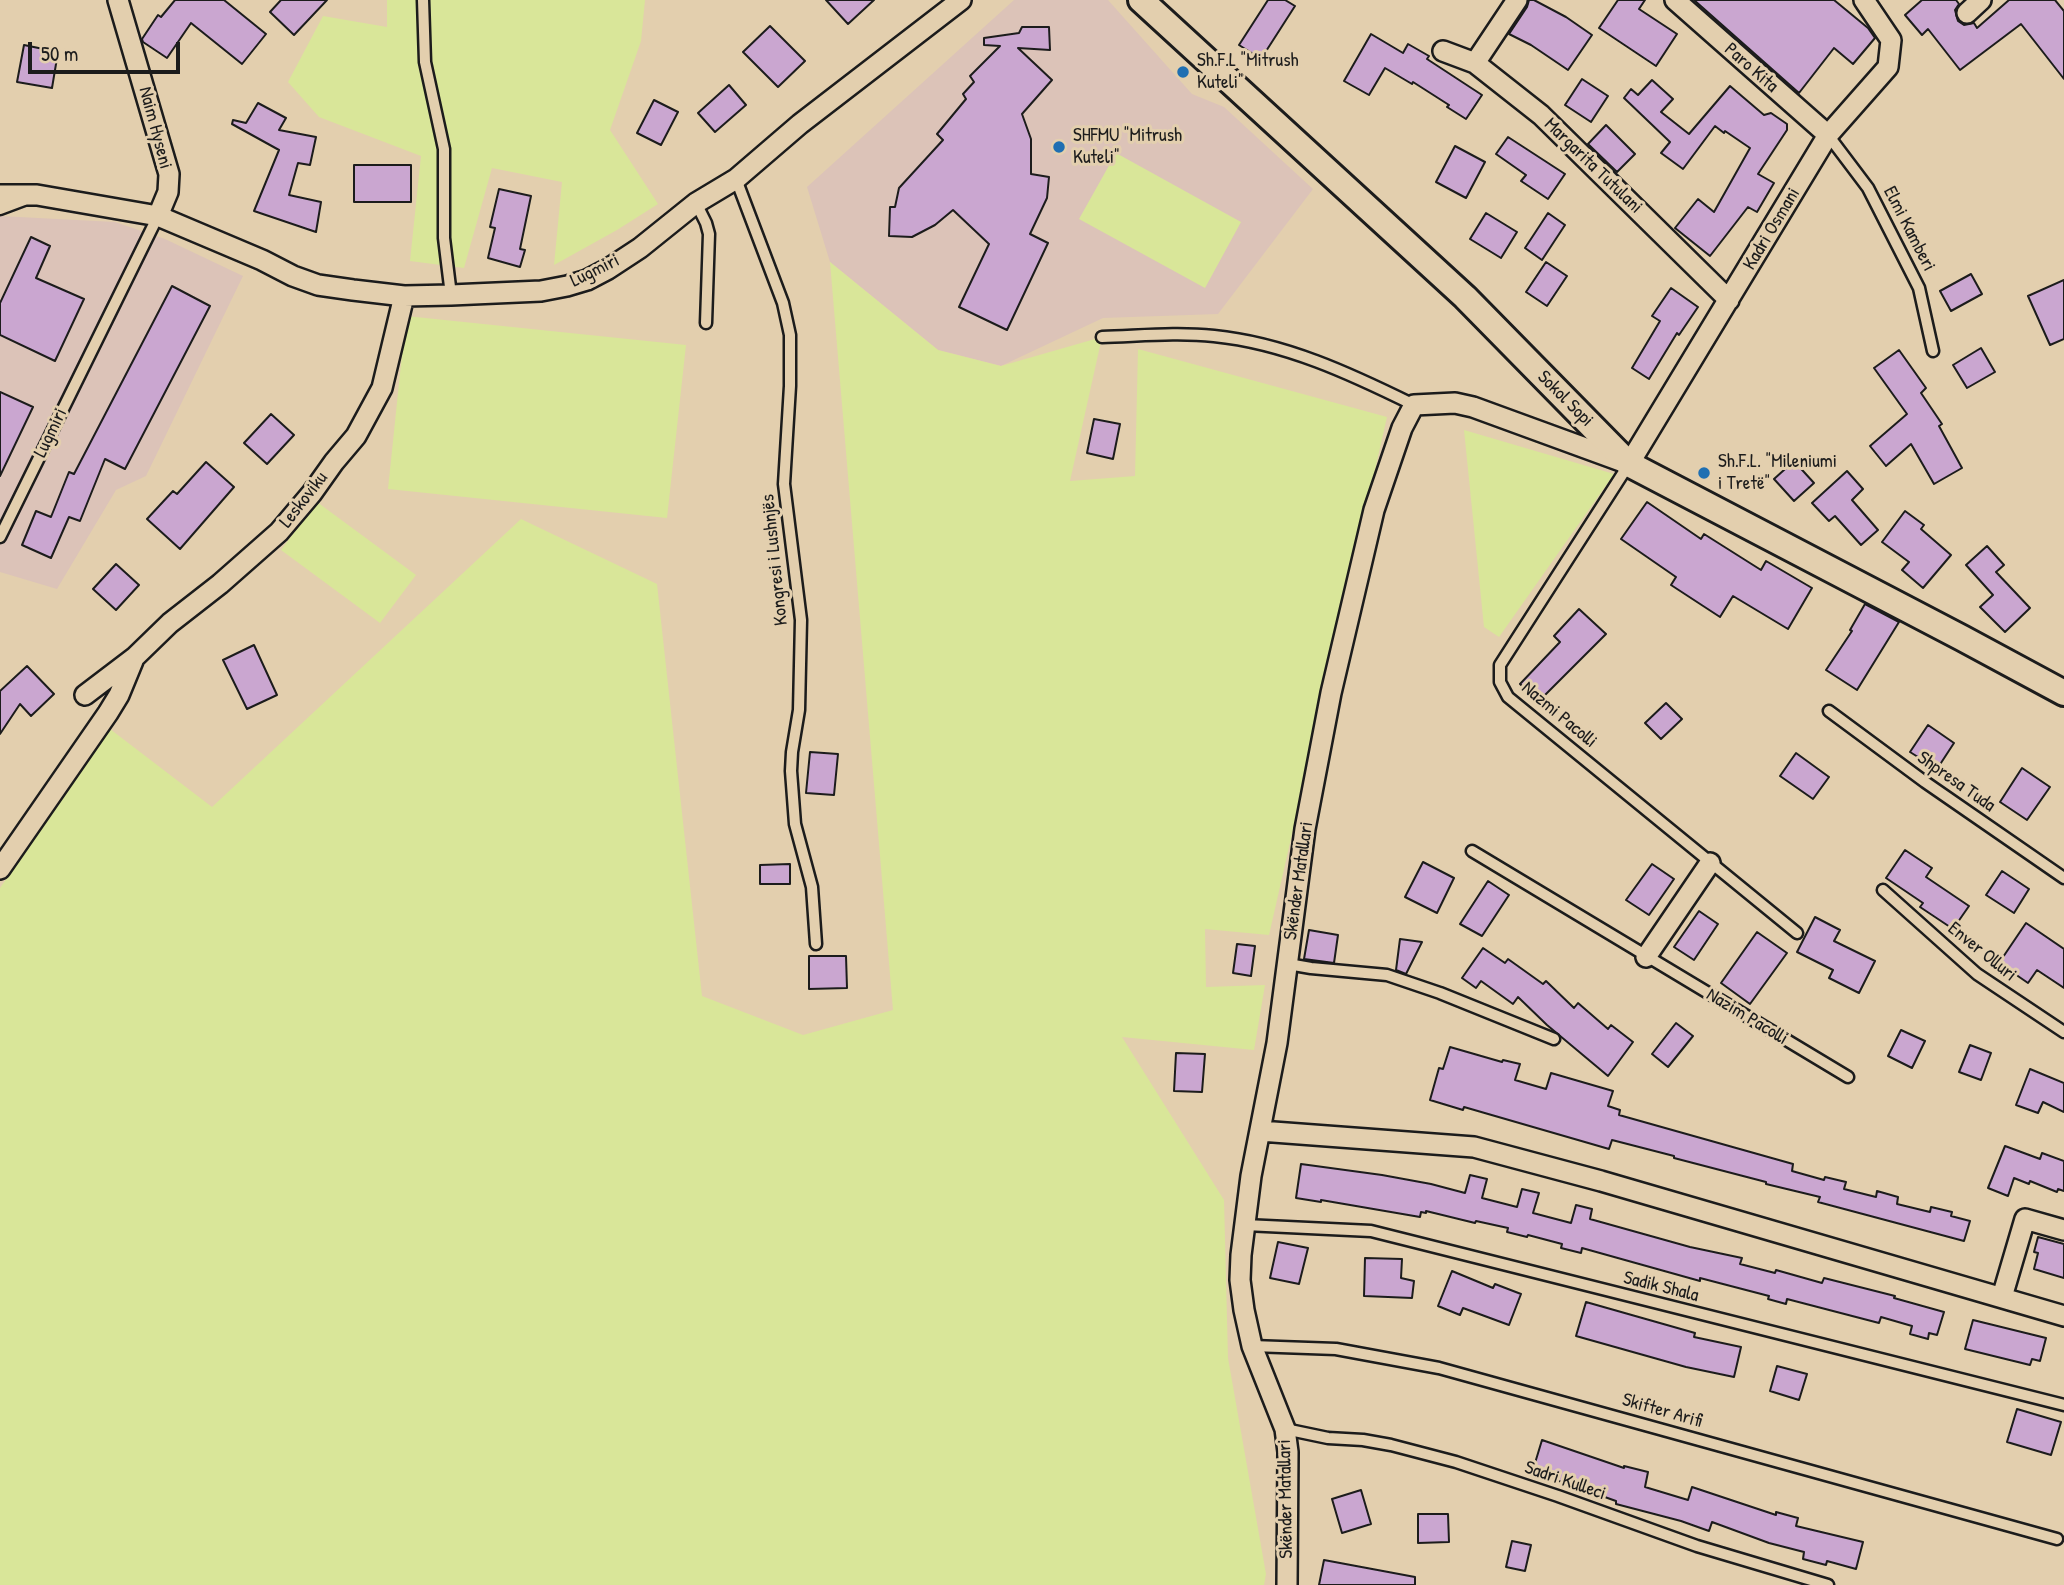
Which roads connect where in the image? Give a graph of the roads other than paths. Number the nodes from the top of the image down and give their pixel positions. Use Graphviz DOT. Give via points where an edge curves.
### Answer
graph roads {
  1 [pos="118,0"];
  2 [pos="423,0"];
  3 [pos="961,0"];
  4 [pos="1141,0"];
  5 [pos="1517,0"];
  6 [pos="1675,0"];
  7 [pos="1864,0"];
  8 [pos="1443,51"];
  9 [pos="1475,63"];
  10 [pos="1828,135"];
  11 [pos="736,179"];
  12 [pos="0,195"];
  13 [pos="37,195"];
  14 [pos="696,203"];
  15 [pos="0,209"];
  16 [pos="158,216"];
  17 [pos="451,295"];
  18 [pos="404,296"];
  19 [pos="1729,300"];
  20 [pos="706,323"];
  21 [pos="1102,337"];
  22 [pos="1933,351"];
  23 [pos="1414,405"];
  24 [pos="1629,464"];
  25 [pos="0,537"];
  26 [pos="135,657"];
  27 [pos="2064,693"];
  28 [pos="85,695"];
  29 [pos="1829,711"];
  30 [pos="1472,851"];
  31 [pos="1710,863"];
  32 [pos="0,869"];
  33 [pos="2064,878"];
  34 [pos="1883,890"];
  35 [pos="1797,933"];
  36 [pos="816,944"];
  37 [pos="1646,957"];
  38 [pos="1288,964"];
  39 [pos="2064,1032"];
  40 [pos="1554,1039"];
  41 [pos="1848,1077"];
  42 [pos="1260,1131"];
  43 [pos="1245,1225"];
  44 [pos="2064,1230"];
  45 [pos="2002,1297"];
  46 [pos="2064,1316"];
  47 [pos="1252,1346"];
  48 [pos="2064,1405"];
  49 [pos="1285,1429"];
  50 [pos="2057,1539"];
  51 [pos="1287,1585"];
  52 [pos="1828,1585"];
  1 -- 16 [label="street, Naim Hyseni" via="169,174 168,192"];
  2 -- 17 [label="lane" via="425,62 444,149 444,237"];
  3 -- 11 [label="street, Lugmiri"];
  4 -- 24 [label="street, Sokol Sopi" via="1465,297"];
  5 -- 9 [label="street"];
  6 -- 10 [label="street, Paro Kita"];
  7 -- 10 [label="street, Kadri Osmani" via="1891,40 1888,67"];
  8 -- 9 [label="street, Margarita Tutulani"];
  9 -- 19 [label="street, Margarita Tutulani" via="1541,115"];
  10 -- 19 [label="street, Kadri Osmani"];
  10 -- 22 [label="lane, Elmi Kamberi" via="1868,188 1919,288"];
  11 -- 14 [label="street, Lugmiri"];
  11 -- 36 [label="lane, Kongresi i Lushnjës" via="783,303 790,335 785,484 801,620 799,710 791,771 794,824 812,887"];
  12 -- 13 [label="street, Lugmiri"];
  13 -- 15 [label="lane"];
  13 -- 16 [label="street, Lugmiri"];
  14 -- 17 [label="street, Lugmiri" via="640,248 587,280 541,291"];
  14 -- 20 [label="lane" via="709,234"];
  16 -- 18 [label="street, Lugmiri" via="318,285"];
  16 -- 25 [label="lane, Lugmiri"];
  17 -- 18 [label="street, Lugmiri"];
  18 -- 26 [label="street, Leskoviku" via="382,388 356,436 279,532"];
  19 -- 24 [label="street, Kadri Osmani"];
  21 -- 23 [label="lane" via="1217,336 1277,349 1334,367"];
  23 -- 24 [label="street" via="1473,407"];
  23 -- 38 [label="street, Skënder Matallari" via="1374,510 1344,631 1305,829"];
  24 -- 27 [label="street, Sokol Sopi"];
  24 -- 31 [label="lane, Nazmi Pacolli" via="1500,665 1500,682 1508,697"];
  26 -- 28 [label="street, Leskoviku"];
  26 -- 32 [label="street, Leskoviku" via="108,713"];
  29 -- 33 [label="lane, Shpresa Tuda"];
  30 -- 37 [label="lane, Nazim Pacolli"];
  31 -- 35 [label="lane, Nazmi Pacolli"];
  31 -- 37 [label="street"];
  34 -- 39 [label="lane, Enver Olluri" via="1977,974"];
  37 -- 41 [label="lane, Nazim Pacolli"];
  38 -- 40 [label="lane" via="1387,975"];
  38 -- 42 [label="street, Skënder Matallari"];
  42 -- 43 [label="street, Skënder Matallari"];
  42 -- 45 [label="street" via="1474,1147"];
  43 -- 47 [label="street, Skënder Matallari" via="1240,1280"];
  43 -- 48 [label="lane, Sadik Shala" via="1371,1231"];
  44 -- 45 [label="street" via="2025,1219"];
  45 -- 46 [label="street"];
  47 -- 49 [label="street, Skënder Matallari"];
  47 -- 50 [label="lane, Skifter Arifi" via="1336,1349 1439,1368"];
  49 -- 51 [label="street, Skënder Matallari"];
  49 -- 52 [label="lane, Sadri Kulleci" via="1391,1445 1456,1462 1697,1546"];
}
